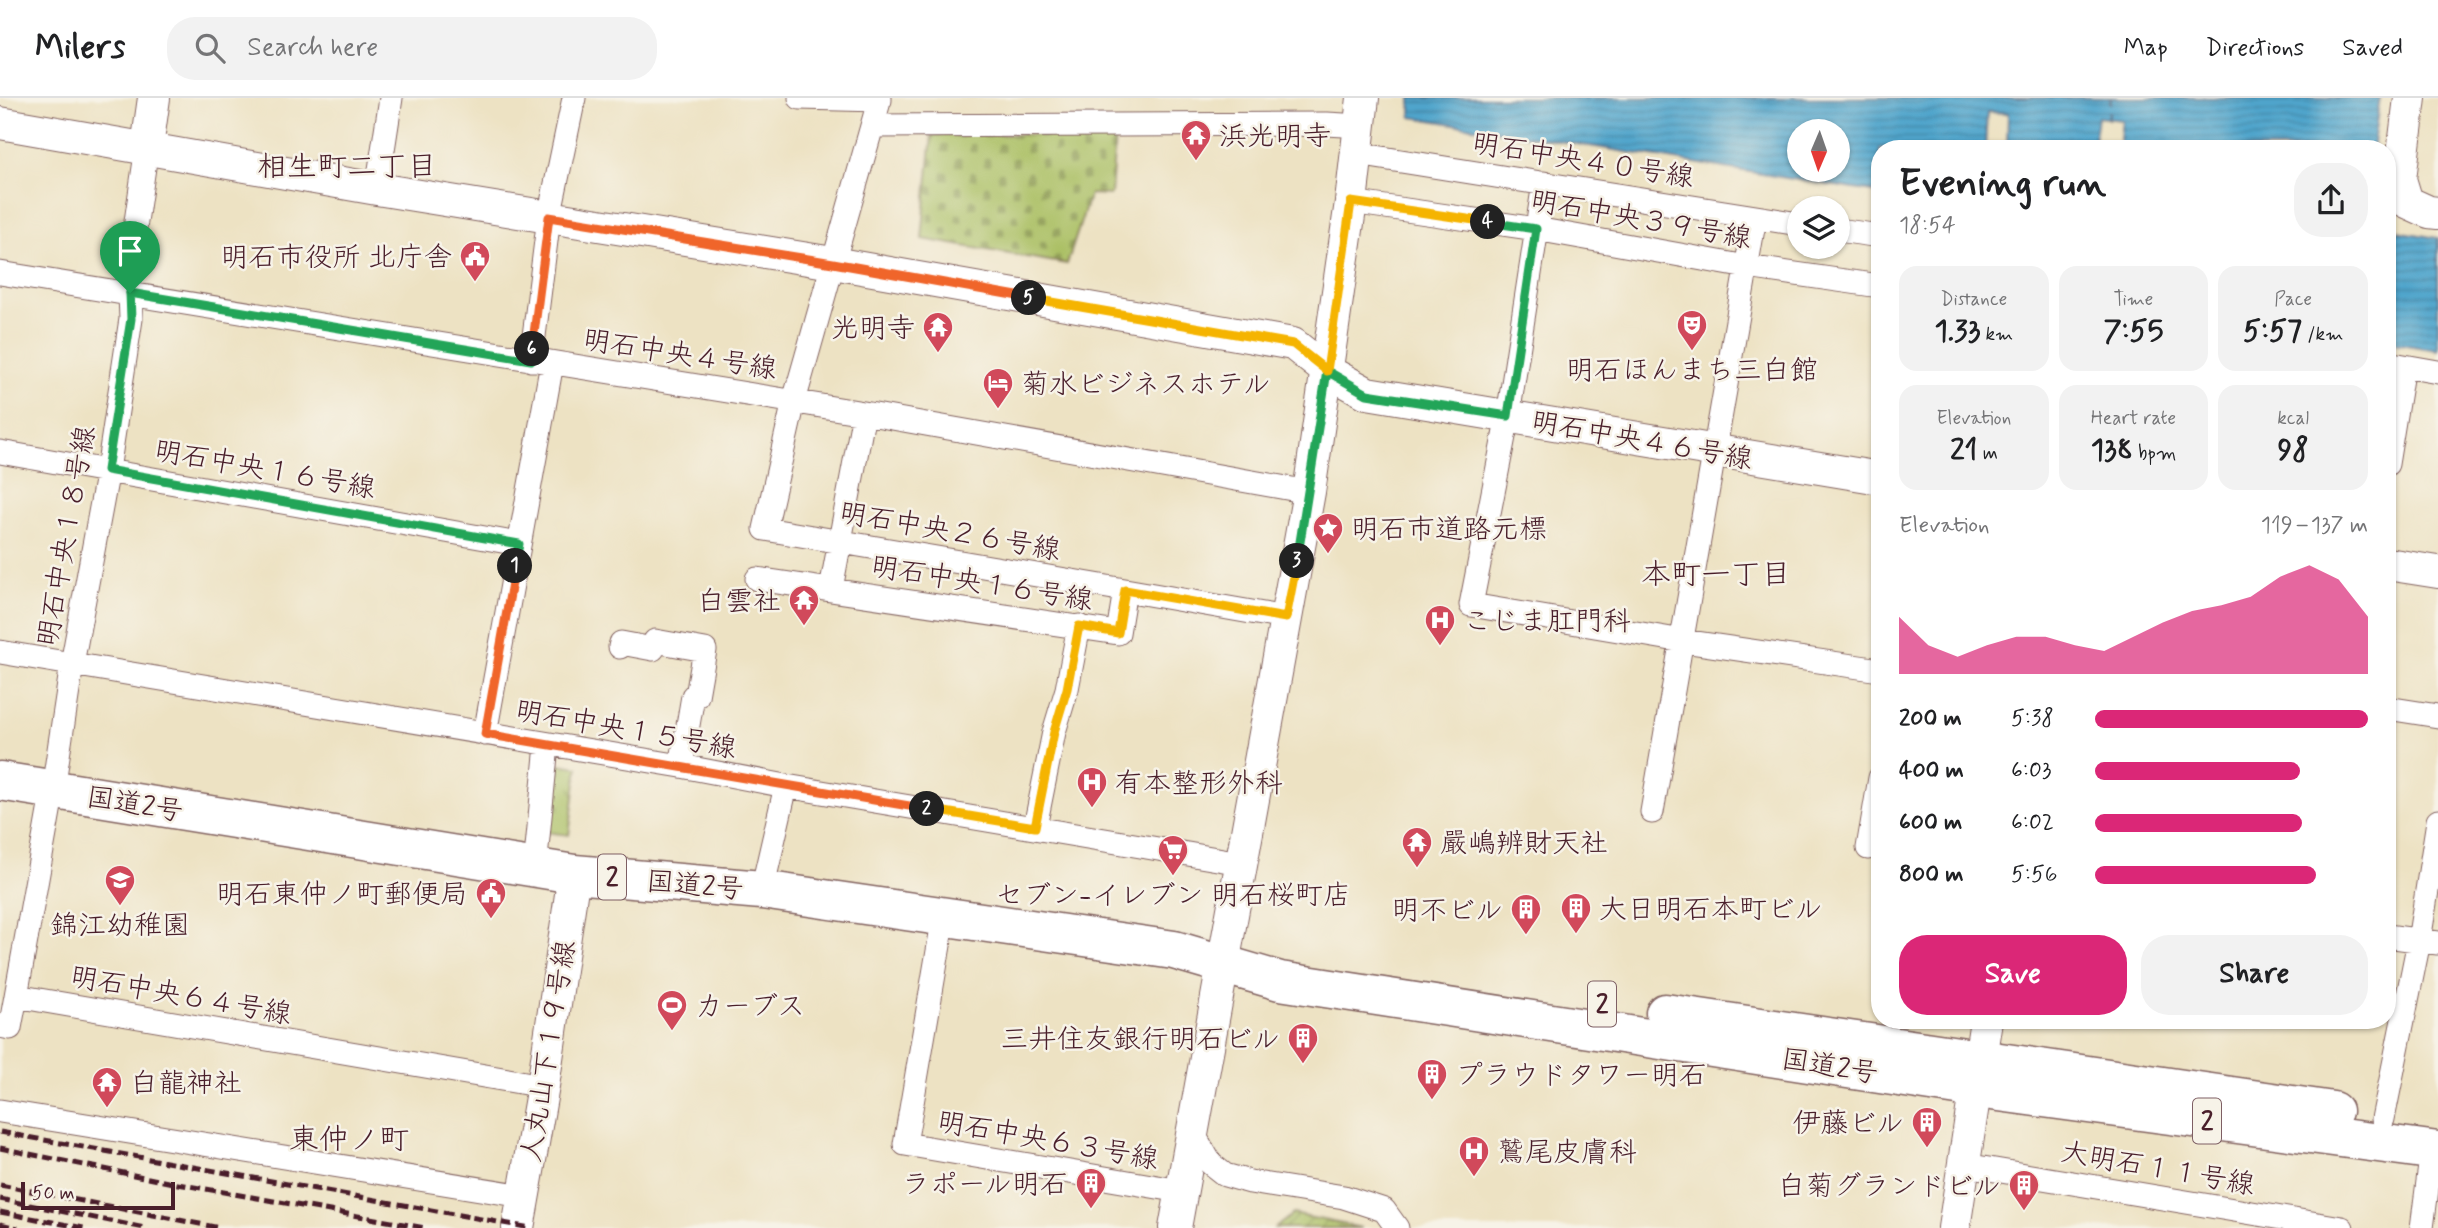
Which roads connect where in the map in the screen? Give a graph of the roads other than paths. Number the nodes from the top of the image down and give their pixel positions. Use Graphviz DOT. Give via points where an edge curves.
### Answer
graph roads {
  1 [pos="154,98"];
  2 [pos="391,98"];
  3 [pos="574,98"];
  4 [pos="800,98"];
  5 [pos="2410,98"];
  6 [pos="880,99"];
  7 [pos="0,123"];
  8 [pos="873,126"];
  9 [pos="1360,126"];
  10 [pos="147,147"];
  11 [pos="1544,183"];
  12 [pos="377,189"];
  13 [pos="1351,202"];
  14 [pos="2438,213"];
  15 [pos="549,217"];
  16 [pos="1755,217"];
  17 [pos="1787,222"];
  18 [pos="1536,229"];
  19 [pos="1850,232"];
  20 [pos="1871,235"];
  21 [pos="833,263"];
  22 [pos="1747,267"];
  23 [pos="0,273"];
  24 [pos="1871,285"];
  25 [pos="130,293"];
  26 [pos="541,362"];
  27 [pos="2396,364"];
  28 [pos="1327,371"];
  29 [pos="2438,372"];
  30 [pos="793,401"];
  31 [pos="864,413"];
  32 [pos="1508,416"];
  33 [pos="0,452"];
  34 [pos="1715,452"];
  35 [pos="107,470"];
  36 [pos="1871,477"];
  37 [pos="1309,492"];
  38 [pos="840,541"];
  39 [pos="519,544"];
  40 [pos="2396,565"];
  41 [pos="2438,572"];
  42 [pos="757,579"];
  43 [pos="831,589"];
  44 [pos="1125,590"];
  45 [pos="1286,618"];
  46 [pos="1079,626"];
  47 [pos="1683,641"];
  48 [pos="620,647"];
  49 [pos="0,652"];
  50 [pos="72,664"];
  51 [pos="1871,669"];
  52 [pos="2396,709"];
  53 [pos="2438,716"];
  54 [pos="485,734"];
  55 [pos="547,745"];
  56 [pos="681,766"];
  57 [pos="0,781"];
  58 [pos="786,786"];
  59 [pos="53,789"];
  60 [pos="1652,812"];
  61 [pos="2438,821"];
  62 [pos="1035,827"];
  63 [pos="1871,830"];
  64 [pos="1868,848"];
  65 [pos="1241,863"];
  66 [pos="535,868"];
  67 [pos="575,874"];
  68 [pos="762,890"];
  69 [pos="944,916"];
  70 [pos="2396,937"];
  71 [pos="2428,942"];
  72 [pos="1224,965"];
  73 [pos="16,996"];
  74 [pos="5,1027"];
  75 [pos="1985,1029"];
  76 [pos="1979,1074"];
  77 [pos="543,1086"];
  78 [pos="0,1111"];
  79 [pos="2383,1119"];
  80 [pos="1193,1133"];
  81 [pos="2436,1142"];
  82 [pos="1965,1165"];
  83 [pos="1181,1191"];
  84 [pos="524,1196"];
  85 [pos="2221,1218"];
  86 [pos="2312,1226"];
  87 [pos="518,1228"];
  88 [pos="1175,1228"];
  89 [pos="1397,1228"];
  90 [pos="1954,1228"];
  91 [pos="2342,1228"];
  92 [pos="2422,1228"];
  1 -- 10 [label="street"];
  2 -- 12 [label="street"];
  3 -- 15 [label="street"];
  4 -- 6 [label="street"];
  5 -- 14 [label="street" via="2399,179 2407,202"];
  6 -- 8 [label="street"];
  7 -- 10 [label="street, 明石中央４６号線"];
  8 -- 9 [label="street, 明石中央４０号線"];
  8 -- 21 [label="street"];
  9 -- 11 [label="street, 明石中央４０号線"];
  9 -- 13 [label="street"];
  10 -- 12 [label="street, 明石中央４６号線"];
  10 -- 25 [label="street, 明石中央１８号線" via="129,269"];
  11 -- 16 [label="street, 明石中央４０号線"];
  11 -- 18 [label="street"];
  12 -- 15 [label="street, 明石中央４６号線"];
  13 -- 18 [label="street, 明石中央３９号線"];
  13 -- 28 [label="street"];
  15 -- 21 [label="street, 明石中央４６号線"];
  15 -- 26 [label="street"];
  16 -- 17 [label="street, 明石中央４０号線"];
  16 -- 22 [label="street"];
  18 -- 22 [label="street, 明石中央３９号線"];
  18 -- 32 [label="street"];
  19 -- 20 [label="street"];
  21 -- 28 [label="street, 明石中央４６号線" via="1293,344"];
  21 -- 30 [label="street"];
  22 -- 24 [label="street, 明石中央３９号線"];
  22 -- 34 [label="street"];
  23 -- 25 [label="street, 明石中央４号線"];
  25 -- 26 [label="street, 明石中央４号線"];
  25 -- 35 [label="street, 明石中央１８号線" via="131,319"];
  26 -- 30 [label="street, 明石中央４号線"];
  26 -- 39 [label="street"];
  27 -- 29 [label="street"];
  28 -- 32 [label="street, 明石中央４６号線" via="1367,394"];
  28 -- 37 [label="street"];
  30 -- 31 [label="street, 明石中央４号線"];
  30 -- 38 [label="street, 明石中央２６号線" via="765,529"];
  31 -- 37 [label="street, 明石中央４号線"];
  31 -- 38 [label="street"];
  32 -- 34 [label="street, 明石中央４６号線"];
  32 -- 47 [label="street" via="1471,605"];
  33 -- 35 [label="street, 明石中央１６号線"];
  34 -- 36 [label="street, 明石中央４６号線"];
  34 -- 47 [label="street"];
  35 -- 39 [label="street, 明石中央１６号線"];
  35 -- 50 [label="street, 明石中央１８号線"];
  37 -- 45 [label="street"];
  38 -- 43 [label="street"];
  38 -- 44 [label="street, 明石中央２６号線"];
  39 -- 54 [label="street"];
  40 -- 41 [label="street"];
  42 -- 43 [label="street, 明石中央１６号線"];
  43 -- 46 [label="street, 明石中央１６号線"];
  44 -- 45 [label="street, 明石中央１６号線"];
  44 -- 46 [label="street, 明石中央１６号線" via="1118,633"];
  45 -- 65 [label="street"];
  46 -- 62 [label="street"];
  47 -- 51 [label="street"];
  47 -- 60 [label="street"];
  48 -- 56 [label="street" via="621,643 653,649 655,640 705,650"];
  49 -- 50 [label="street, 明石中央１５号線"];
  50 -- 54 [label="street, 明石中央１５号線"];
  50 -- 59 [label="street, 明石中央１８号線"];
  52 -- 53 [label="street"];
  54 -- 55 [label="street, 明石中央１５号線"];
  55 -- 56 [label="street, 明石中央１５号線"];
  55 -- 66 [label="street"];
  56 -- 58 [label="street, 明石中央１５号線"];
  57 -- 59 [label="highway, 国道2号 / 2"];
  58 -- 62 [label="street, 明石中央１５号線"];
  58 -- 68 [label="street"];
  59 -- 66 [label="highway, 国道2号 / 2"];
  59 -- 73 [label="street"];
  61 -- 71 [label="street"];
  62 -- 65 [label="street, 明石中央１５号線"];
  63 -- 64 [label="street"];
  65 -- 72 [label="street"];
  66 -- 67 [label="highway, 国道2号 / 2"];
  67 -- 68 [label="highway, 国道2号 / 2"];
  67 -- 77 [label="street, 人丸山下１９号線"];
  68 -- 69 [label="highway, 国道2号 / 2"];
  69 -- 72 [label="highway, 国道2号 / 2" via="1174,950"];
  69 -- 83 [label="street, 明石中央６３号線" via="905,1144"];
  70 -- 71 [label="street"];
  71 -- 79 [label="street"];
  72 -- 76 [label="highway, 国道2号 / 2" via="1280,981"];
  72 -- 80 [label="street"];
  73 -- 74 [label="street"];
  73 -- 77 [label="street, 明石中央６４号線"];
  75 -- 76 [label="street"];
  76 -- 79 [label="highway, 国道2号 / 2"];
  76 -- 81 [label="highway, 国道2号 / 2"];
  76 -- 82 [label="street"];
  77 -- 84 [label="street, 人丸山下１９号線"];
  78 -- 84 [label="street"];
  79 -- 81 [label="highway, 国道2号 / 2"];
  80 -- 83 [label="street"];
  80 -- 89 [label="street" via="1211,1164 1225,1175 1384,1210"];
  81 -- 92 [label="street"];
  82 -- 85 [label="street, 大明石１１号線"];
  82 -- 90 [label="street"];
  83 -- 88 [label="street"];
  84 -- 87 [label="street, 人丸山下１９号線"];
  85 -- 86 [label="street, 大明石１１号線"];
  86 -- 91 [label="street, 大明石１１号線"];
}
